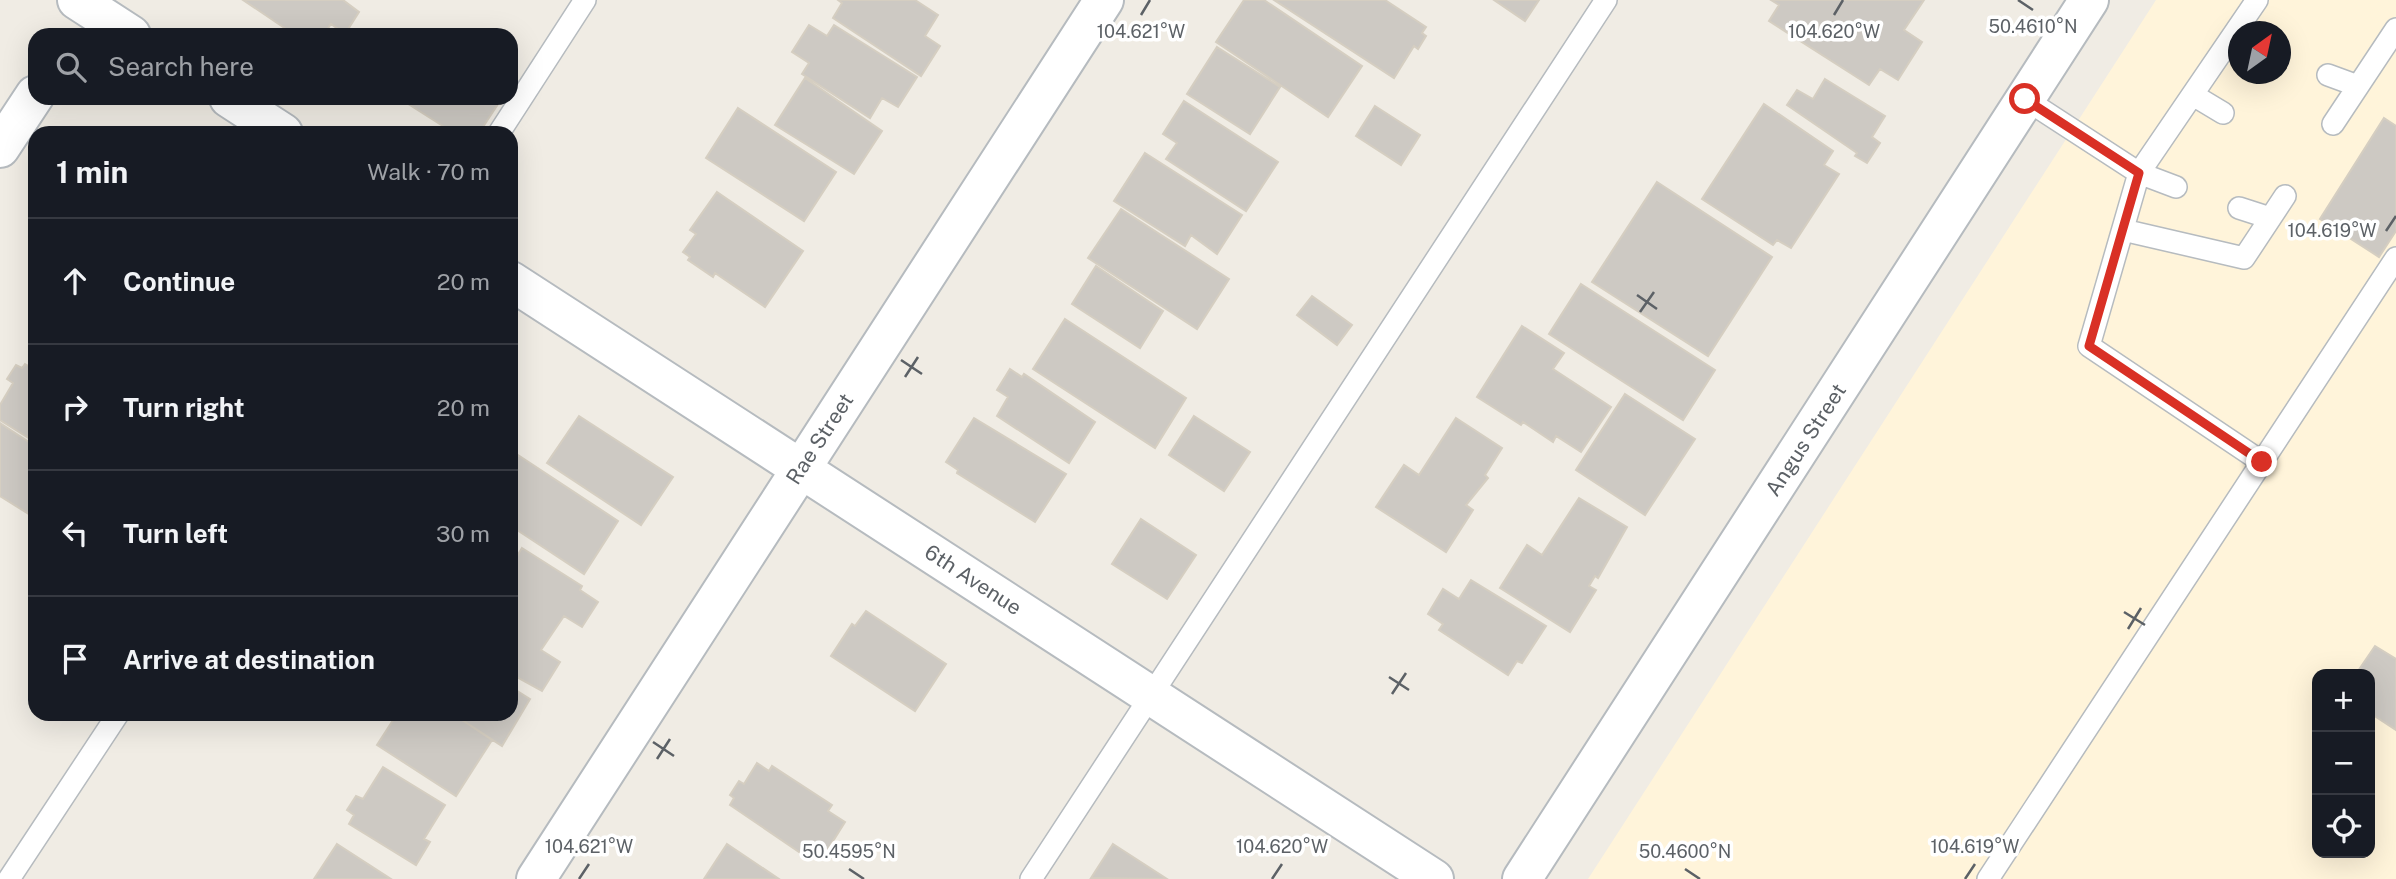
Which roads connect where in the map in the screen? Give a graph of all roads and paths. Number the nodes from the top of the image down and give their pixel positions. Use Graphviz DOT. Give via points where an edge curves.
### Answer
graph roads {
  1 [pos="585,0"];
  2 [pos="1104,0"];
  3 [pos="1606,0"];
  4 [pos="2090,0"];
  5 [pos="2259,0"];
  6 [pos="85,11"];
  7 [pos="2247,21"];
  8 [pos="118,28"];
  9 [pos="2396,29"];
  10 [pos="2228,51"];
  11 [pos="2328,75"];
  12 [pos="2358,86"];
  13 [pos="2193,95"];
  14 [pos="2025,99"];
  15 [pos="518,104"];
  16 [pos="28,105"];
  17 [pos="240,105"];
  18 [pos="517,105"];
  19 [pos="2223,113"];
  20 [pos="2333,124"];
  21 [pos="272,126"];
  22 [pos="504,126"];
  23 [pos="0,148"];
  24 [pos="2139,173"];
  25 [pos="2176,187"];
  26 [pos="2285,196"];
  27 [pos="2239,208"];
  28 [pos="2270,218"];
  29 [pos="2123,230"];
  30 [pos="2396,258"];
  31 [pos="518,286"];
  32 [pos="2262,462"];
  33 [pos="801,469"];
  34 [pos="1150,695"];
  35 [pos="113,721"];
  36 [pos="9,879"];
  37 [pos="536,879"];
  38 [pos="1031,879"];
  39 [pos="1434,879"];
  40 [pos="1522,879"];
  41 [pos="1988,879"];
  1 -- 15 [label="lane"];
  2 -- 33 [label="street, Rae Street"];
  3 -- 34 [label="lane"];
  4 -- 14 [label="street, Angus Street"];
  5 -- 7 [label="lane"];
  6 -- 8 [label="street"];
  9 -- 12 [label="lane"];
  10 -- 13 [label="lane"];
  11 -- 12 [label="lane"];
  12 -- 20 [label="lane"];
  13 -- 19 [label="lane"];
  13 -- 24 [label="lane"];
  14 -- 24 [label="lane"];
  14 -- 40 [label="street, Angus Street"];
  16 -- 23 [label="street"];
  17 -- 21 [label="street"];
  18 -- 22 [label="lane"];
  24 -- 25 [label="lane"];
  24 -- 29 [label="lane"];
  26 -- 28 [label="lane"];
  27 -- 28 [label="lane"];
  28 -- 29 [label="lane" via="2244,258"];
  29 -- 32 [label="lane" via="2089,346"];
  30 -- 32 [label="lane"];
  31 -- 33 [label="street, 6th Avenue"];
  32 -- 41 [label="lane"];
  33 -- 34 [label="street, 6th Avenue"];
  33 -- 37 [label="street, Rae Street"];
  34 -- 38 [label="lane"];
  34 -- 39 [label="street, 6th Avenue"];
  35 -- 36 [label="lane"];
}
